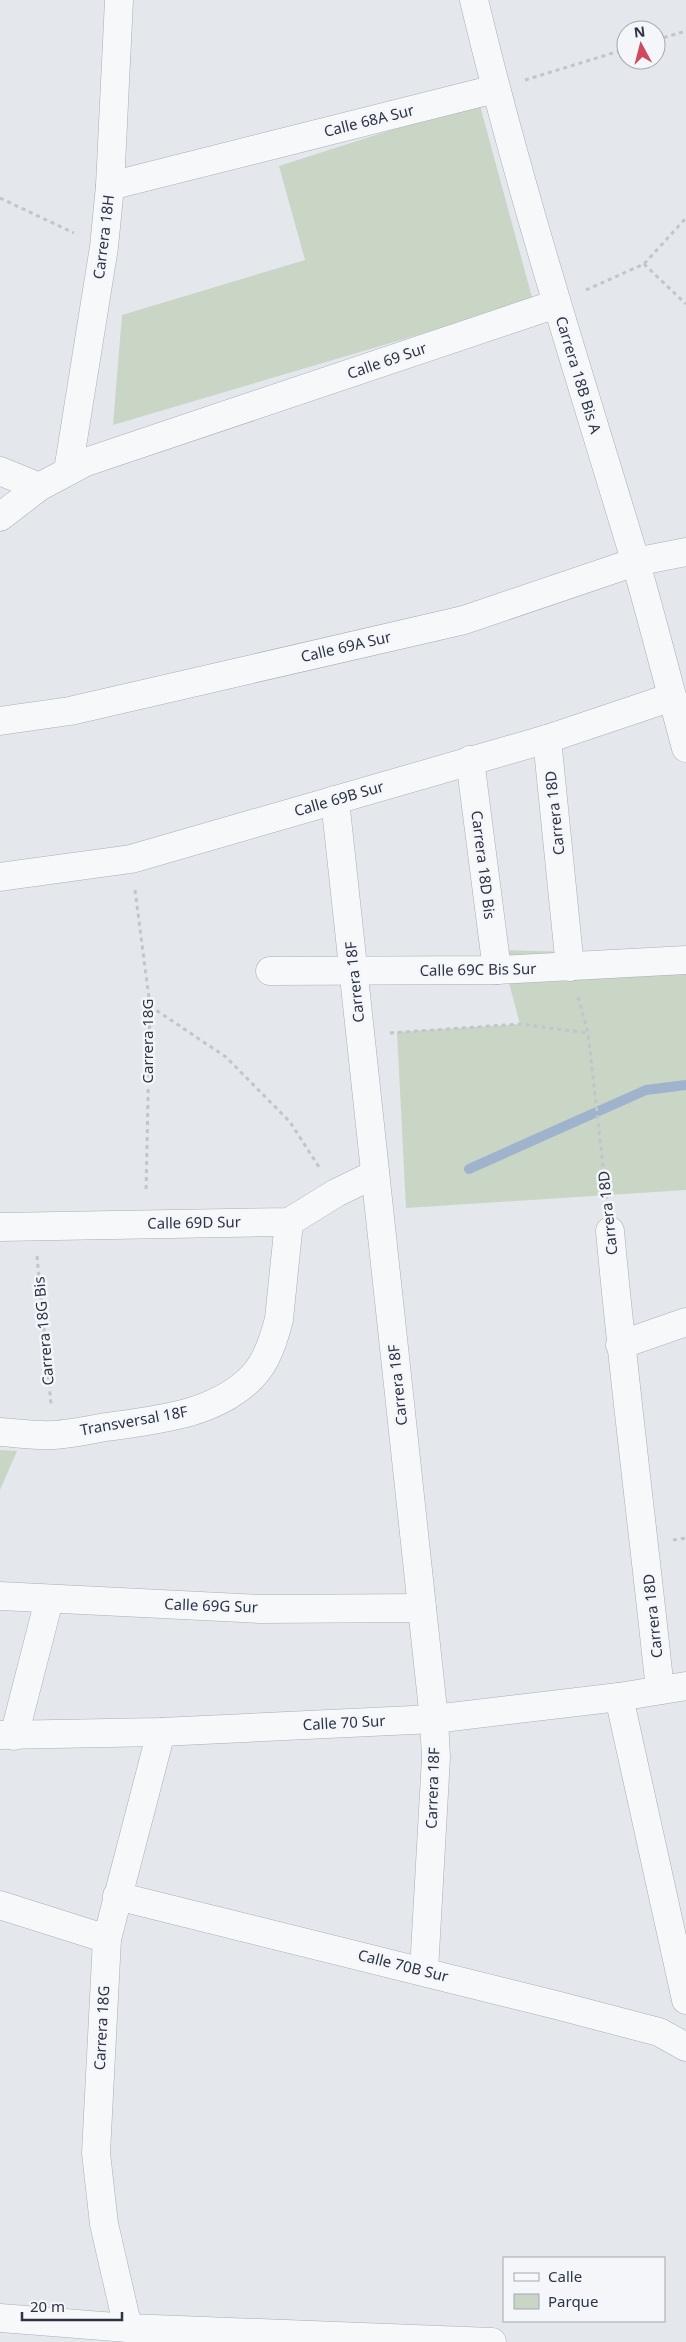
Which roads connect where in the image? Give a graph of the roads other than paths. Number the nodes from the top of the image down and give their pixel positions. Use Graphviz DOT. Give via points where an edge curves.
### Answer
graph roads {
  1 [pos="119,0"];
  2 [pos="474,0"];
  3 [pos="495,89"];
  4 [pos="110,186"];
  5 [pos="556,304"];
  6 [pos="68,471"];
  7 [pos="0,472"];
  8 [pos="39,487"];
  9 [pos="0,517"];
  10 [pos="686,552"];
  11 [pos="635,562"];
  12 [pos="672,697"];
  13 [pos="0,720"];
  14 [pos="547,739"];
  15 [pos="686,748"];
  16 [pos="470,760"];
  17 [pos="335,800"];
  18 [pos="0,877"];
  19 [pos="686,960"];
  20 [pos="570,967"];
  21 [pos="497,970"];
  22 [pos="270,971"];
  23 [pos="354,972"];
  24 [pos="375,1174"];
  25 [pos="289,1222"];
  26 [pos="0,1227"];
  27 [pos="610,1231"];
  28 [pos="686,1322"];
  29 [pos="620,1345"];
  30 [pos="0,1432"];
  31 [pos="0,1596"];
  32 [pos="49,1600"];
  33 [pos="422,1608"];
  34 [pos="673,1688"];
  35 [pos="619,1697"];
  36 [pos="434,1719"];
  37 [pos="162,1732"];
  38 [pos="7,1736"];
  39 [pos="117,1896"];
  40 [pos="0,1905"];
  41 [pos="107,1939"];
  42 [pos="424,1971"];
  43 [pos="686,2000"];
  44 [pos="686,2046"];
  45 [pos="0,2318"];
  46 [pos="128,2328"];
  47 [pos="467,2342"];
  48 [pos="492,2342"];
  1 -- 4 [label="street, Carrera 18H"];
  2 -- 3 [label="street, Carrera 18B Bis A"];
  3 -- 4 [label="street, Calle 68A Sur"];
  3 -- 5 [label="street, Carrera 18B Bis A"];
  4 -- 6 [label="street, Carrera 18H" via="104,247"];
  5 -- 6 [label="street, Calle 69 Sur" via="112,453"];
  5 -- 11 [label="street, Carrera 18B Bis A"];
  6 -- 8 [label="street, Calle 69 Sur"];
  7 -- 8 [label="street"];
  8 -- 9 [label="street, Calle 69 Sur"];
  10 -- 11 [label="street, Calle 69A Sur"];
  11 -- 12 [label="street, Carrera 18B Bis A"];
  11 -- 13 [label="street, Calle 69A Sur" via="464,620 70,711"];
  12 -- 14 [label="street, Calle 69B Sur"];
  12 -- 15 [label="street, Carrera 18B Bis A"];
  14 -- 16 [label="street, Calle 69B Sur"];
  14 -- 20 [label="street, Carrera 18D"];
  16 -- 17 [label="street, Calle 69B Sur"];
  16 -- 21 [label="street, Carrera 18D Bis"];
  17 -- 18 [label="street, Calle 69B Sur" via="131,859"];
  17 -- 23 [label="street, Carrera 18F"];
  19 -- 20 [label="street, Calle 69C Bis Sur"];
  20 -- 21 [label="street, Calle 69C Bis Sur"];
  21 -- 23 [label="street, Calle 69C Bis Sur"];
  22 -- 23 [label="street, Calle 69C Bis Sur"];
  23 -- 24 [label="street, Carrera 18F"];
  24 -- 25 [label="street"];
  24 -- 33 [label="street, Carrera 18F"];
  25 -- 26 [label="street, Calle 69D Sur"];
  25 -- 30 [label="street, Transversal 18F" via="279,1319 264,1360 253,1377 214,1403 167,1418 54,1435"];
  27 -- 29 [label="street, Carrera 18D"];
  28 -- 29 [label="street"];
  29 -- 34 [label="street, Carrera 18D" via="645,1544"];
  31 -- 32 [label="street, Calle 69G Sur"];
  32 -- 33 [label="street, Calle 69G Sur" via="260,1609"];
  32 -- 38 [label="street"];
  33 -- 36 [label="street, Carrera 18F"];
  34 -- 35 [label="street, Calle 70 Sur"];
  35 -- 36 [label="street, Calle 70 Sur"];
  35 -- 43 [label="street"];
  36 -- 37 [label="street, Calle 70 Sur"];
  36 -- 42 [label="street, Carrera 18F" via="436,1757"];
  37 -- 38 [label="street, Calle 70 Sur"];
  37 -- 39 [label="street, Carrera 18G"];
  39 -- 41 [label="street, Carrera 18G"];
  39 -- 42 [label="street, Calle 70B Sur"];
  40 -- 41 [label="street"];
  41 -- 46 [label="street, Carrera 18G" via="96,2153 104,2224"];
  42 -- 44 [label="street, Calle 70B Sur" via="659,2032"];
  45 -- 46 [label="street"];
  46 -- 47 [label="street"];
  47 -- 48 [label="street"];
}
